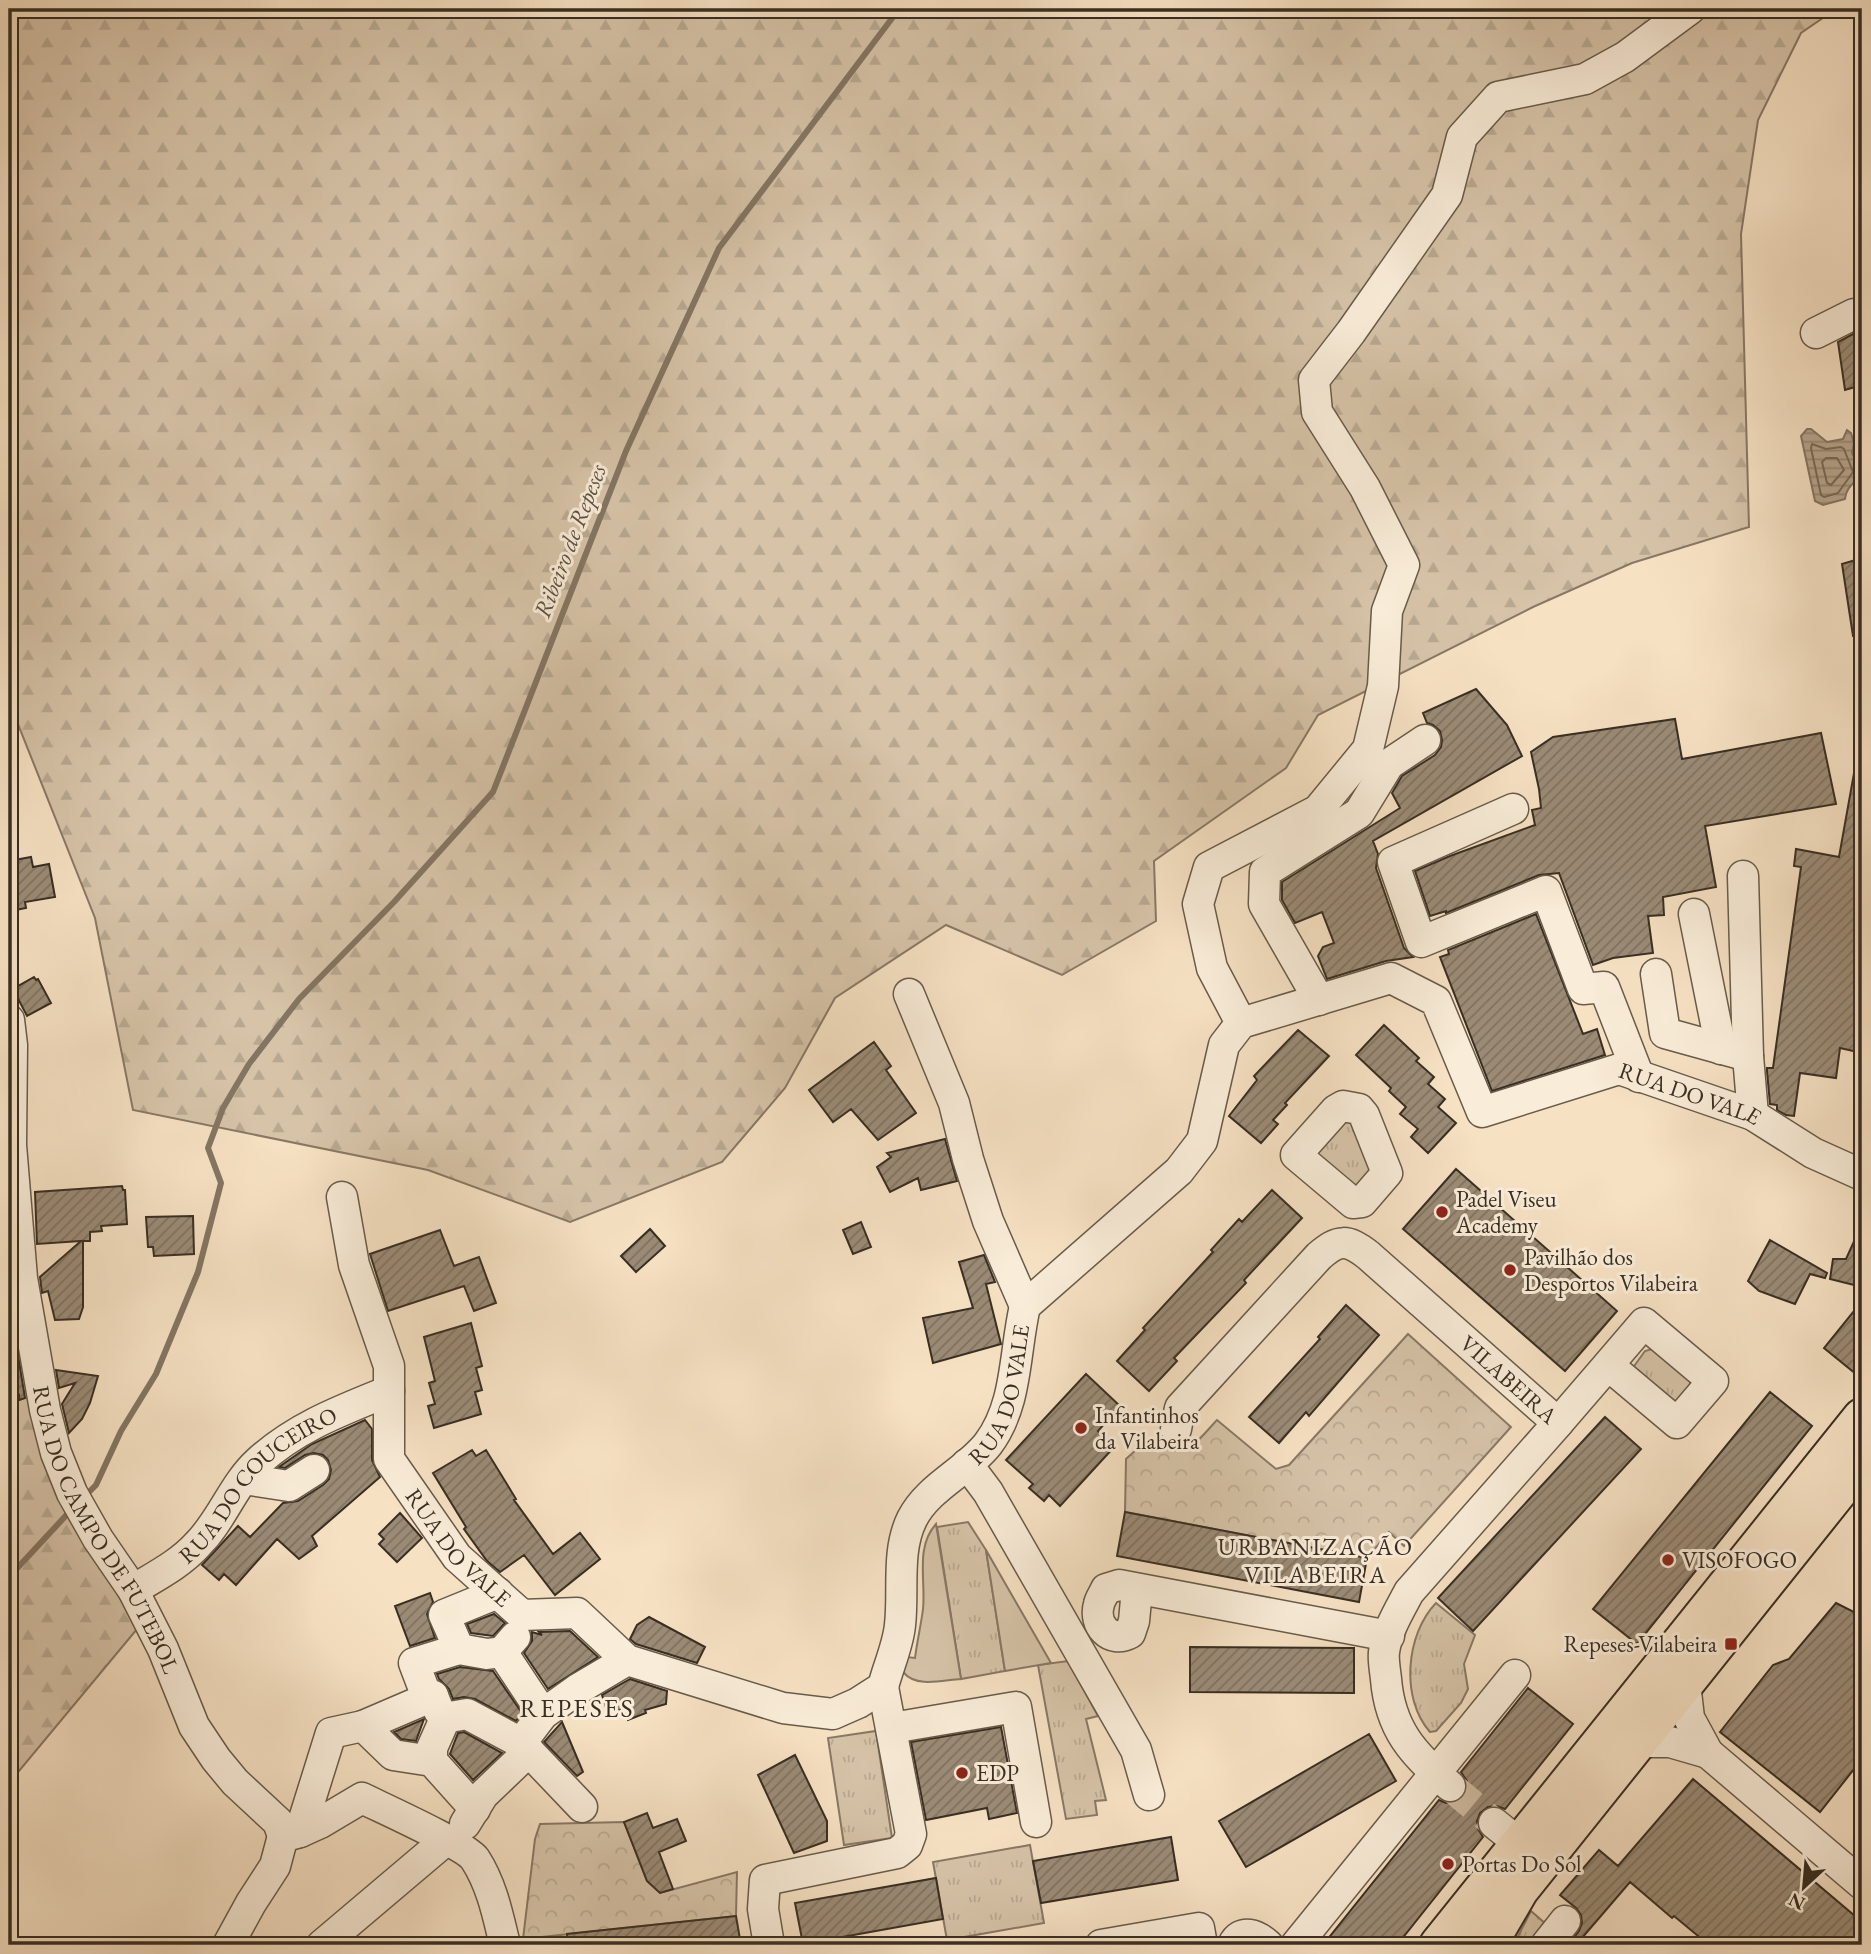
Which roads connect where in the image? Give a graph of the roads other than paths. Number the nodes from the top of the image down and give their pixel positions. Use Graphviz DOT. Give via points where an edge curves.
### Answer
graph roads {
  1 [pos="1690,9"];
  2 [pos="1862,315"];
  3 [pos="1816,334"];
  4 [pos="1425,740"];
  5 [pos="1513,809"];
  6 [pos="1743,876"];
  7 [pos="1694,914"];
  8 [pos="1656,974"];
  9 [pos="909,994"];
  10 [pos="1319,1000"];
  11 [pos="9,1020"];
  12 [pos="1241,1023"];
  13 [pos="1735,1052"];
  14 [pos="1639,1077"];
  15 [pos="1753,1115"];
  16 [pos="1862,1175"];
  17 [pos="1378,1183"];
  18 [pos="1337,1191"];
  19 [pos="342,1197"];
  20 [pos="13,1232"];
  21 [pos="1332,1244"];
  22 [pos="1368,1255"];
  23 [pos="1026,1306"];
  24 [pos="20,1340"];
  25 [pos="1608,1365"];
  26 [pos="389,1391"];
  27 [pos="1862,1418"];
  28 [pos="1558,1423"];
  29 [pos="1176,1429"];
  30 [pos="1862,1461"];
  31 [pos="967,1464"];
  32 [pos="314,1470"];
  33 [pos="244,1479"];
  34 [pos="1137,1588"];
  35 [pos="133,1590"];
  36 [pos="498,1593"];
  37 [pos="535,1615"];
  38 [pos="1389,1636"];
  39 [pos="459,1649"];
  40 [pos="502,1652"];
  41 [pos="627,1660"];
  42 [pos="1515,1675"];
  43 [pos="1685,1683"];
  44 [pos="883,1687"];
  45 [pos="438,1709"];
  46 [pos="543,1714"];
  47 [pos="363,1727"];
  48 [pos="892,1728"];
  49 [pos="1637,1742"];
  50 [pos="525,1747"];
  51 [pos="1708,1753"];
  52 [pos="432,1761"];
  53 [pos="1443,1779"];
  54 [pos="1149,1795"];
  55 [pos="582,1807"];
  56 [pos="474,1809"];
  57 [pos="1036,1822"];
  58 [pos="292,1834"];
  59 [pos="452,1843"];
  60 [pos="1862,1884"];
  61 [pos="1565,1921"];
  62 [pos="1200,1937"];
  63 [pos="228,1945"];
  64 [pos="322,1945"];
  65 [pos="505,1945"];
  66 [pos="769,1945"];
  67 [pos="1101,1945"];
  68 [pos="1233,1945"];
  69 [pos="1268,1945"];
  70 [pos="1296,1945"];
  71 [pos="1439,1945"];
  72 [pos="1487,1945"];
  73 [pos="1546,1945"];
  1 -- 12 [label="street" via="1625,57 1584,79 1498,97 1462,137 1447,195 1314,380 1317,412 1365,488 1404,565 1387,611 1383,686 1368,748 1318,810 1209,867 1198,904 1212,968"];
  2 -- 3 [label="street" via="1854,314"];
  4 -- 10 [label="street" via="1389,764 1359,813 1265,872 1264,904"];
  5 -- 14 [label="street" via="1393,862 1421,942 1546,891 1583,989 1604,987"];
  6 -- 13 [label="street"];
  7 -- 13 [label="street"];
  8 -- 13 [label="street" via="1665,1033"];
  9 -- 23 [label="street" via="954,1103 989,1221"];
  10 -- 12 [label="street, RUA DO VALE"];
  10 -- 14 [label="street, RUA DO VALE" via="1391,978 1436,1001 1482,1112 1619,1069"];
  11 -- 20 [label="street, RUA DO CAMPO DE FUTEBOL"];
  12 -- 23 [label="street, RUA DO VALE" via="1224,1045 1202,1141 1179,1171"];
  13 -- 15 [label="street"];
  14 -- 15 [label="street, RUA DO VALE"];
  15 -- 16 [label="street, RUA DO VALE" via="1813,1153"];
  17 -- 18 [label="street" via="1362,1202 1353,1203"];
  17 -- 18 [label="street" via="1387,1173 1364,1115 1359,1109 1343,1106 1296,1155"];
  17 -- 22 [label="street" via="1360,1238"];
  18 -- 21 [label="street" via="1343,1216"];
  19 -- 26 [label="street, RUA DO VALE" via="354,1265 389,1366"];
  20 -- 24 [label="street, RUA DO CAMPO DE FUTEBOL" via="22,1278"];
  21 -- 22 [label="street, VILABEIRA" via="1345,1242"];
  21 -- 29 [label="street" via="1180,1408"];
  22 -- 28 [label="street, VILABEIRA"];
  23 -- 31 [label="street, RUA DO VALE" via="1012,1395 1003,1421 987,1446"];
  24 -- 35 [label="street, RUA DO CAMPO DE FUTEBOL" via="72,1493"];
  25 -- 28 [label="street"];
  26 -- 33 [label="street, RUA DO COUCEIRO" via="291,1436 256,1463"];
  26 -- 36 [label="street, RUA DO VALE" via="389,1459 457,1557"];
  27 -- 71 [label="main road" via="1507,1833"];
  28 -- 38 [label="street, VILABEIRA" via="1409,1592"];
  30 -- 43 [label="main road"];
  31 -- 44 [label="street, RUA DO VALE" via="926,1500 912,1519 903,1547 900,1627"];
  31 -- 54 [label="street" via="988,1492 1136,1750"];
  32 -- 33 [label="street" via="289,1486"];
  33 -- 35 [label="street, RUA DO COUCEIRO" via="200,1543 174,1566"];
  34 -- 38 [label="street"];
  35 -- 58 [label="street, RUA DO CAMPO DE FUTEBOL" via="194,1726 236,1782"];
  36 -- 37 [label="street, RUA DO VALE" via="522,1615"];
  36 -- 39 [label="street" via="444,1615"];
  37 -- 40 [label="street"];
  37 -- 41 [label="street, RUA DO VALE" via="577,1613"];
  38 -- 53 [label="street, VILABEIRA" via="1384,1653 1387,1694 1398,1730 1416,1756"];
  39 -- 40 [label="street"];
  39 -- 45 [label="street" via="414,1663 425,1692"];
  40 -- 46 [label="street"];
  41 -- 44 [label="street, RUA DO VALE" via="783,1708 833,1714"];
  41 -- 46 [label="street"];
  42 -- 53 [label="street"];
  43 -- 49 [label="main road"];
  43 -- 51 [label="street" via="1689,1718"];
  44 -- 48 [label="street"];
  45 -- 47 [label="street"];
  45 -- 50 [label="street" via="450,1717 467,1714"];
  45 -- 52 [label="street"];
  46 -- 50 [label="street"];
  47 -- 52 [label="street" via="393,1755"];
  47 -- 58 [label="street" via="331,1733"];
  48 -- 57 [label="street" via="1016,1707"];
  48 -- 66 [label="street" via="911,1834 907,1845 897,1853 765,1880 763,1909"];
  49 -- 51 [label="street" via="1670,1742"];
  49 -- 72 [label="main road" via="1519,1890"];
  50 -- 55 [label="street"];
  50 -- 56 [label="street"];
  51 -- 60 [label="street"];
  52 -- 56 [label="street"];
  53 -- 70 [label="street"];
  56 -- 59 [label="street"];
  58 -- 59 [label="street" via="320,1824 362,1798"];
  58 -- 63 [label="street"];
  59 -- 64 [label="street"];
  59 -- 65 [label="street" via="474,1857 495,1899"];
  61 -- 73 [label="street"];
  62 -- 67 [label="street"];
  68 -- 69 [label="street" via="1242,1935 1253,1934"];
}
